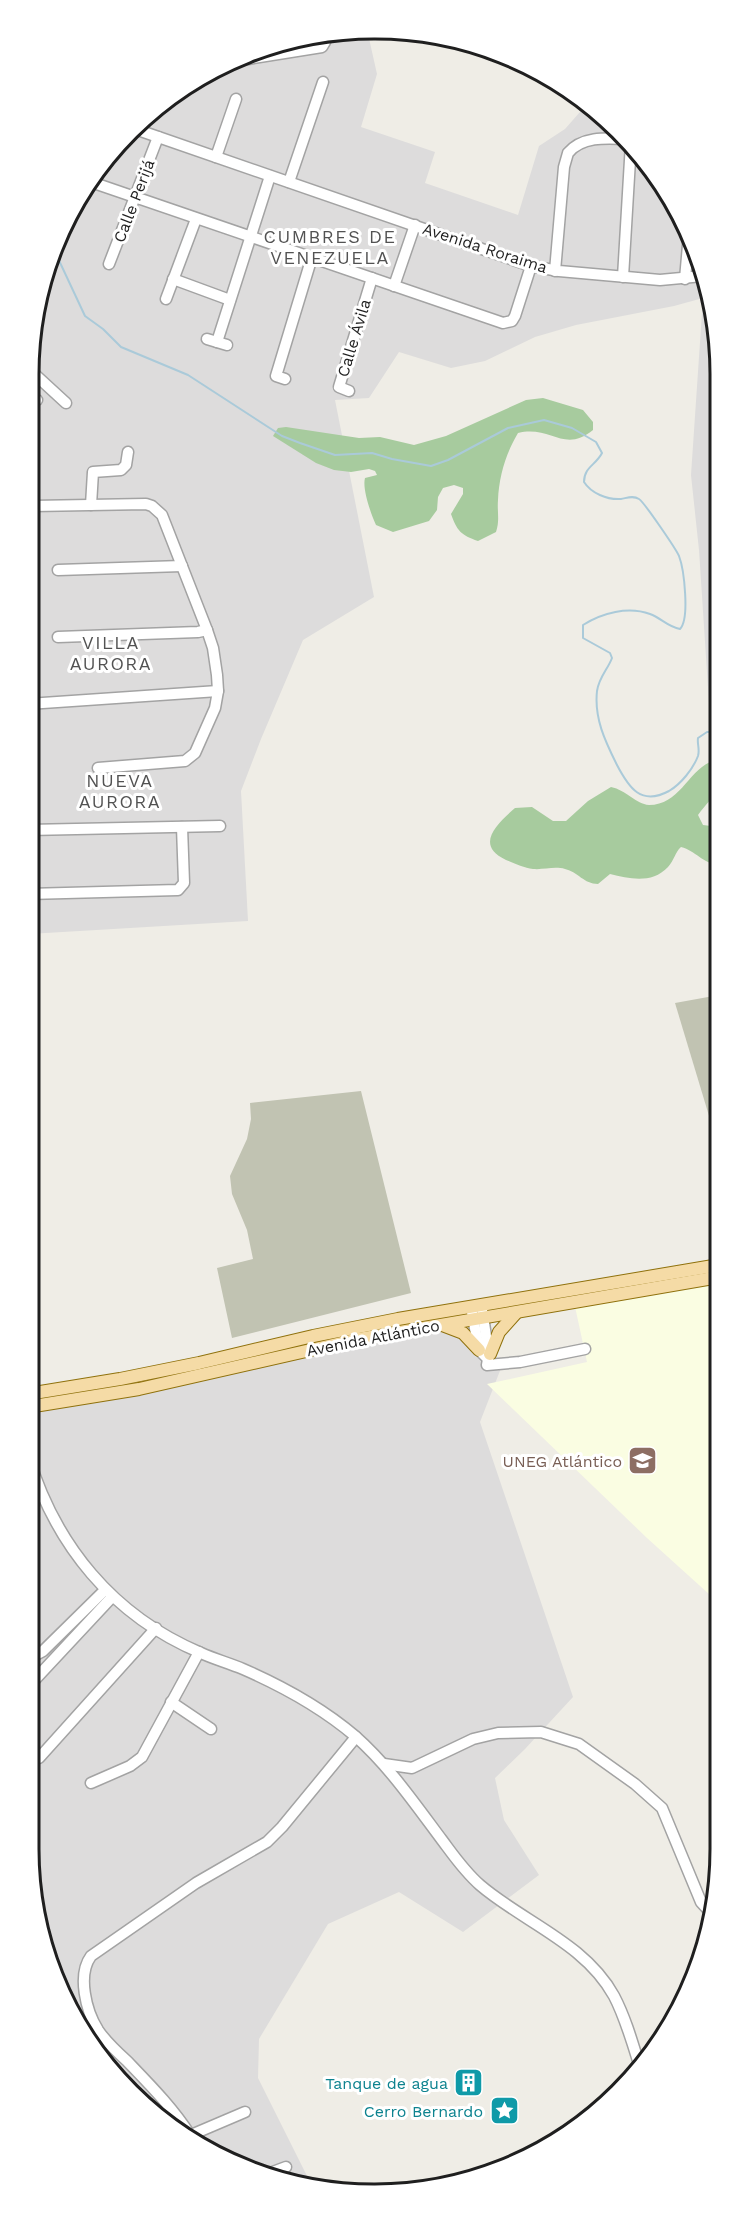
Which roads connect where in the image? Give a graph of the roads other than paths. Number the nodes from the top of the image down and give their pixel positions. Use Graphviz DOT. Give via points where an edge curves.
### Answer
graph roads {
  1 [pos="324,43"];
  2 [pos="273,55"];
  3 [pos="323,82"];
  4 [pos="236,99"];
  5 [pos="143,132"];
  6 [pos="158,138"];
  7 [pos="614,139"];
  8 [pos="630,157"];
  9 [pos="216,158"];
  10 [pos="270,176"];
  11 [pos="289,182"];
  12 [pos="98,185"];
  13 [pos="135,198"];
  14 [pos="196,219"];
  15 [pos="415,225"];
  16 [pos="250,237"];
  17 [pos="687,254"];
  18 [pos="312,257"];
  19 [pos="110,264"];
  20 [pos="531,266"];
  21 [pos="555,271"];
  22 [pos="623,277"];
  23 [pos="372,278"];
  24 [pos="696,278"];
  25 [pos="173,279"];
  26 [pos="685,279"];
  27 [pos="394,286"];
  28 [pos="166,299"];
  29 [pos="230,300"];
  30 [pos="217,342"];
  31 [pos="39,378"];
  32 [pos="285,380"];
  33 [pos="349,391"];
  34 [pos="66,403"];
  35 [pos="128,452"];
  36 [pos="91,505"];
  37 [pos="39,507"];
  38 [pos="182,566"];
  39 [pos="58,570"];
  40 [pos="207,630"];
  41 [pos="58,637"];
  42 [pos="218,691"];
  43 [pos="39,703"];
  44 [pos="98,768"];
  45 [pos="220,826"];
  46 [pos="182,827"];
  47 [pos="39,830"];
  48 [pos="39,894"];
  49 [pos="710,1267"];
  50 [pos="710,1279"];
  51 [pos="477,1312"];
  52 [pos="516,1313"];
  53 [pos="441,1324"];
  54 [pos="585,1348"];
  55 [pos="486,1355"];
  56 [pos="39,1392"];
  57 [pos="39,1405"];
  58 [pos="39,1484"];
  59 [pos="109,1593"];
  60 [pos="156,1629"];
  61 [pos="199,1652"];
  62 [pos="39,1653"];
  63 [pos="39,1674"];
  64 [pos="171,1702"];
  65 [pos="211,1729"];
  66 [pos="356,1737"];
  67 [pos="39,1758"];
  68 [pos="384,1764"];
  69 [pos="91,1783"];
  70 [pos="705,1906"];
  71 [pos="637,2058"];
  72 [pos="245,2112"];
  73 [pos="180,2122"];
  74 [pos="196,2132"];
  75 [pos="286,2166"];
  76 [pos="278,2170"];
  1 -- 2 [label="street" via="322,47"];
  3 -- 11 [label="street"];
  4 -- 9 [label="street"];
  5 -- 6 [label="street, Avenida Roraima"];
  6 -- 9 [label="street, Avenida Roraima"];
  6 -- 13 [label="street, Calle Perijá"];
  7 -- 21 [label="street" via="583,142 568,153"];
  8 -- 22 [label="street"];
  9 -- 10 [label="street, Avenida Roraima"];
  10 -- 11 [label="street, Avenida Roraima"];
  10 -- 16 [label="street"];
  11 -- 15 [label="street, Avenida Roraima"];
  12 -- 13 [label="street"];
  13 -- 14 [label="street"];
  13 -- 19 [label="street, Calle Perijá"];
  14 -- 16 [label="street"];
  14 -- 25 [label="street"];
  15 -- 20 [label="street, Avenida Roraima"];
  15 -- 27 [label="street"];
  16 -- 18 [label="street"];
  16 -- 29 [label="street"];
  17 -- 26 [label="street"];
  18 -- 23 [label="street"];
  18 -- 32 [label="street" via="276,376"];
  20 -- 21 [label="street, Avenida Roraima"];
  20 -- 27 [label="street" via="515,316 503,323"];
  21 -- 22 [label="street, Avenida Roraima"];
  22 -- 26 [label="street, Avenida Roraima"];
  23 -- 27 [label="street"];
  23 -- 33 [label="street, Calle Ávila" via="339,387"];
  24 -- 26 [label="street, Avenida Roraima"];
  25 -- 28 [label="street"];
  25 -- 29 [label="street"];
  29 -- 30 [label="street"];
  31 -- 34 [label="street"];
  35 -- 36 [label="street" via="121,470 93,472"];
  36 -- 37 [label="street"];
  36 -- 38 [label="street" via="152,506 162,515"];
  38 -- 39 [label="street"];
  38 -- 40 [label="street"];
  40 -- 41 [label="street"];
  40 -- 42 [label="street"];
  42 -- 43 [label="street"];
  42 -- 44 [label="street" via="211,718 190,759"];
  45 -- 46 [label="street"];
  46 -- 47 [label="street"];
  46 -- 48 [label="street" via="184,884 178,890"];
  49 -- 51 [label="main road, Avenida Atlántico"];
  50 -- 52 [label="main road, Avenida Atlántico"];
  51 -- 52 [label="main road, Avenida Atlántico"];
  51 -- 53 [label="main road, Avenida Atlántico"];
  51 -- 55 [label="street"];
  51 -- 56 [label="main road, Avenida Atlántico" via="313,1336 199,1364"];
  52 -- 55 [label="main road"];
  53 -- 55 [label="main road" via="463,1333"];
  53 -- 57 [label="main road, Avenida Atlántico" via="139,1389"];
  54 -- 55 [label="street" via="487,1365"];
  58 -- 59 [label="street" via="60,1527"];
  59 -- 60 [label="street"];
  59 -- 62 [label="street"];
  59 -- 63 [label="street"];
  60 -- 61 [label="street"];
  60 -- 67 [label="street"];
  61 -- 64 [label="street"];
  61 -- 66 [label="street" via="291,1692"];
  64 -- 65 [label="street"];
  64 -- 69 [label="street" via="142,1757"];
  66 -- 68 [label="street"];
  66 -- 73 [label="street" via="267,1842 196,1883 87,1961 85,1988 95,2025"];
  68 -- 70 [label="street" via="412,1768 473,1739 498,1732 541,1732 579,1744 662,1808"];
  68 -- 71 [label="street" via="467,1874 573,1949 595,1970 621,2011"];
  72 -- 74 [label="street"];
  75 -- 76 [label="street"];
}
